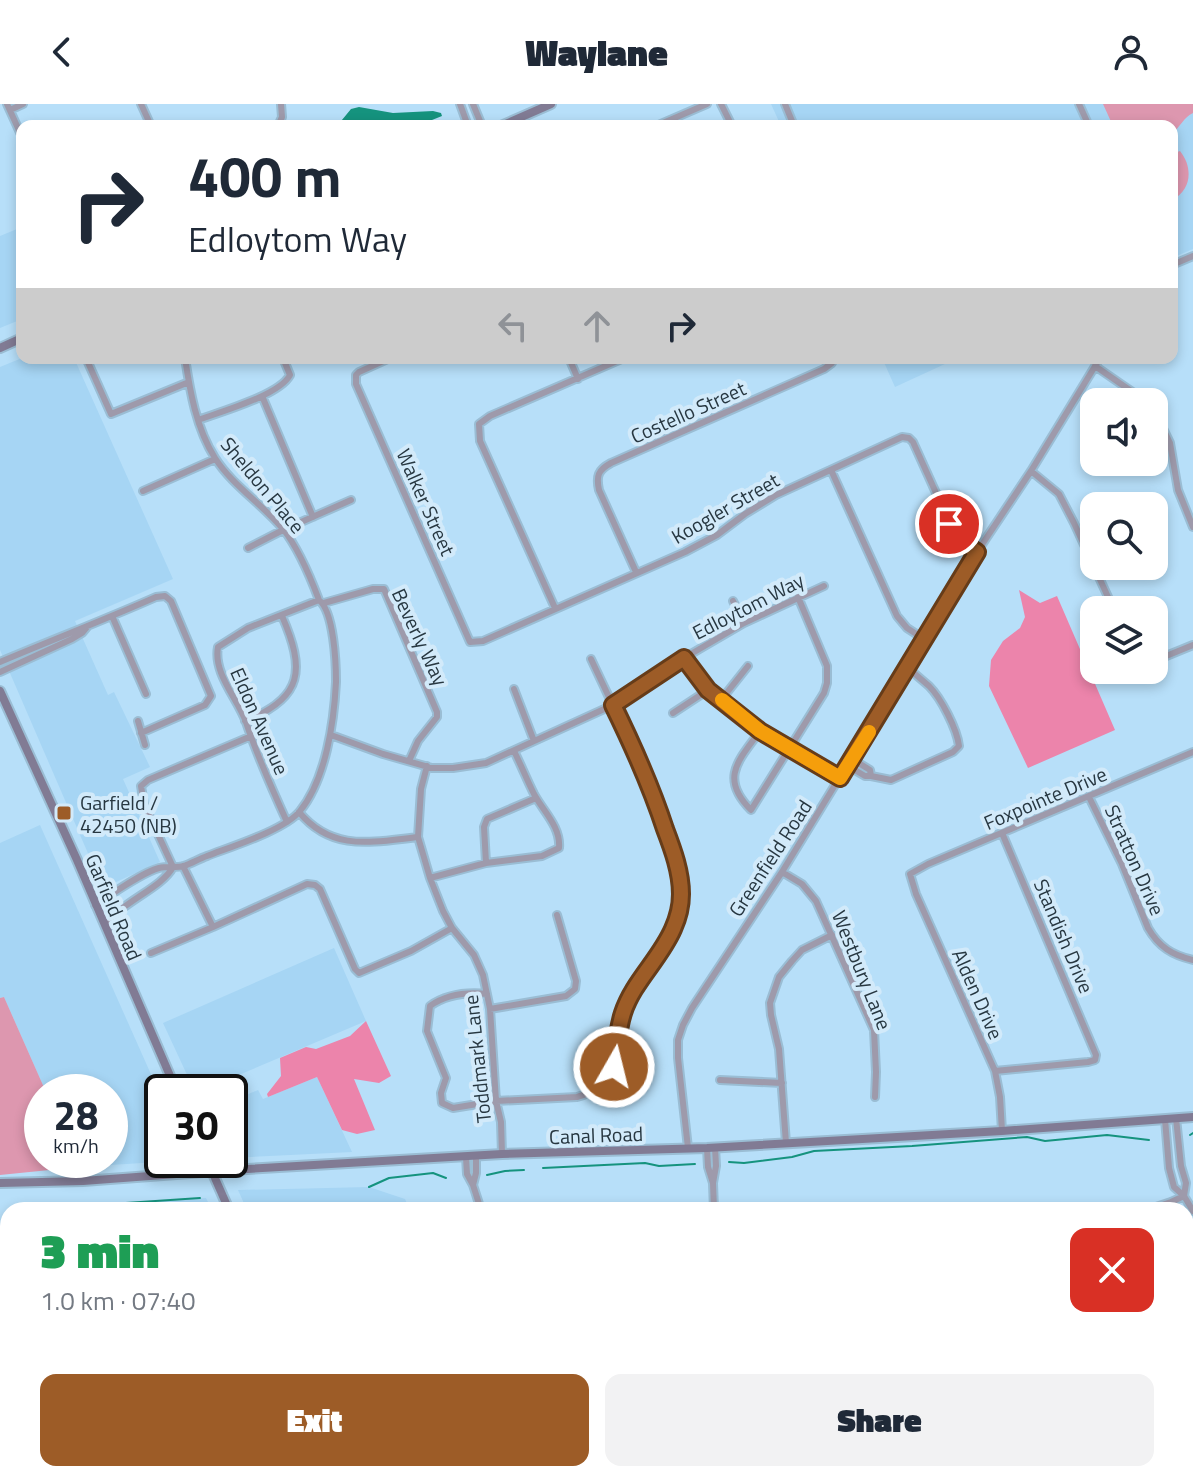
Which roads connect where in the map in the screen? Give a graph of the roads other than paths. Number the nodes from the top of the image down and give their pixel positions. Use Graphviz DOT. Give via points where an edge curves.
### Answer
graph roads {
  1 [pos="23,104"];
  2 [pos="291,104"];
  3 [pos="551,104"];
  4 [pos="707,104"];
  5 [pos="8,107"];
  6 [pos="281,107"];
  7 [pos="515,120"];
  8 [pos="670,120"];
  9 [pos="89,364"];
  10 [pos="186,364"];
  11 [pos="285,364"];
  12 [pos="377,364"];
  13 [pos="572,364"];
  14 [pos="611,364"];
  15 [pos="828,364"];
  16 [pos="1095,366"];
  17 [pos="578,379"];
  18 [pos="189,382"];
  19 [pos="1127,388"];
  20 [pos="262,396"];
  21 [pos="198,420"];
  22 [pos="1168,439"];
  23 [pos="215,459"];
  24 [pos="831,470"];
  25 [pos="1031,471"];
  26 [pos="143,491"];
  27 [pos="351,500"];
  28 [pos="313,517"];
  29 [pos="1193,527"];
  30 [pos="283,530"];
  31 [pos="248,548"];
  32 [pos="977,552"];
  33 [pos="636,572"];
  34 [pos="824,586"];
  35 [pos="1107,596"];
  36 [pos="798,597"];
  37 [pos="322,601"];
  38 [pos="733,601"];
  39 [pos="555,608"];
  40 [pos="112,616"];
  41 [pos="282,616"];
  42 [pos="744,623"];
  43 [pos="87,627"];
  44 [pos="924,639"];
  45 [pos="470,642"];
  46 [pos="1193,645"];
  47 [pos="1168,655"];
  48 [pos="684,658"];
  49 [pos="591,659"];
  50 [pos="0,662"];
  51 [pos="748,666"];
  52 [pos="908,668"];
  53 [pos="0,672"];
  54 [pos="514,689"];
  55 [pos="708,690"];
  56 [pos="0,691"];
  57 [pos="146,694"];
  58 [pos="721,700"];
  59 [pos="613,705"];
  60 [pos="673,713"];
  61 [pos="138,721"];
  62 [pos="245,721"];
  63 [pos="760,731"];
  64 [pos="141,733"];
  65 [pos="331,735"];
  66 [pos="249,737"];
  67 [pos="534,741"];
  68 [pos="145,745"];
  69 [pos="790,749"];
  70 [pos="514,751"];
  71 [pos="1193,752"];
  72 [pos="852,759"];
  73 [pos="409,761"];
  74 [pos="427,766"];
  75 [pos="848,766"];
  76 [pos="871,776"];
  77 [pos="840,778"];
  78 [pos="1089,797"];
  79 [pos="536,798"];
  80 [pos="299,812"];
  81 [pos="287,822"];
  82 [pos="1002,833"];
  83 [pos="418,837"];
  84 [pos="486,863"];
  85 [pos="183,866"];
  86 [pos="173,867"];
  87 [pos="782,872"];
  88 [pos="910,874"];
  89 [pos="430,878"];
  90 [pos="95,905"];
  91 [pos="557,915"];
  92 [pos="105,926"];
  93 [pos="213,927"];
  94 [pos="452,928"];
  95 [pos="832,935"];
  96 [pos="151,953"];
  97 [pos="1193,960"];
  98 [pos="487,994"];
  99 [pos="490,1009"];
  100 [pos="995,1071"];
  101 [pos="169,1074"];
  102 [pos="720,1080"];
  103 [pos="782,1083"];
  104 [pos="875,1097"];
  105 [pos="496,1101"];
  106 [pos="1193,1117"];
  107 [pos="1176,1118"];
  108 [pos="1165,1119"];
  109 [pos="1002,1131"];
  110 [pos="1178,1139"];
  111 [pos="1166,1141"];
  112 [pos="786,1143"];
  113 [pos="688,1148"];
  114 [pos="711,1148"];
  115 [pos="502,1154"];
  116 [pos="471,1157"];
  117 [pos="248,1169"];
  118 [pos="144,1176"];
  119 [pos="215,1178"];
  120 [pos="0,1183"];
  121 [pos="1184,1196"];
  122 [pos="226,1202"];
  123 [pos="478,1202"];
  124 [pos="714,1202"];
  125 [pos="1171,1202"];
  126 [pos="1188,1202"];
  1 -- 5 [label="street"];
  2 -- 6 [label="street"];
  3 -- 7 [label="street"];
  4 -- 8 [label="street"];
  9 -- 18 [label="street" via="111,414"];
  10 -- 18 [label="street, Sheldon Place"];
  11 -- 20 [label="street" via="287,380"];
  12 -- 45 [label="street, Walker Street" via="359,372 356,384"];
  13 -- 17 [label="street"];
  14 -- 17 [label="street"];
  15 -- 33 [label="street, Costello Street" via="598,473 599,490"];
  16 -- 19 [label="street"];
  16 -- 25 [label="street, Greenfield Road"];
  17 -- 39 [label="street" via="490,416 479,424 478,433"];
  18 -- 21 [label="street, Sheldon Place"];
  20 -- 21 [label="street"];
  20 -- 28 [label="street"];
  21 -- 23 [label="street, Sheldon Place"];
  22 -- 29 [label="street" via="1178,490"];
  23 -- 26 [label="street"];
  23 -- 30 [label="street, Sheldon Place"];
  24 -- 32 [label="street, Koogler Street" via="906,436 955,535"];
  24 -- 33 [label="street, Koogler Street" via="776,495 696,547"];
  24 -- 44 [label="street" via="897,616"];
  25 -- 32 [label="street, Greenfield Road"];
  25 -- 35 [label="street" via="1059,494"];
  27 -- 28 [label="street"];
  28 -- 30 [label="street"];
  30 -- 31 [label="street"];
  30 -- 37 [label="street, Sheldon Place"];
  32 -- 44 [label="street, Greenfield Road"];
  33 -- 39 [label="street, Koogler Street"];
  34 -- 36 [label="street, Edloytom Way"];
  36 -- 42 [label="street, Edloytom Way"];
  36 -- 69 [label="street" via="828,673 824,693"];
  37 -- 41 [label="street, Eldon Avenue"];
  37 -- 65 [label="street, Sheldon Place" via="335,654"];
  37 -- 73 [label="street, Beverly Way" via="384,589 437,712"];
  38 -- 42 [label="street"];
  39 -- 45 [label="street, Koogler Street"];
  40 -- 43 [label="street"];
  40 -- 57 [label="street"];
  40 -- 64 [label="street" via="165,596 211,692 205,705"];
  41 -- 62 [label="street" via="296,657 294,681 278,705"];
  41 -- 62 [label="street, Eldon Avenue" via="248,628 218,647 217,660"];
  42 -- 48 [label="street, Edloytom Way"];
  43 -- 50 [label="street"];
  43 -- 53 [label="street"];
  44 -- 52 [label="street, Greenfield Road"];
  46 -- 47 [label="street"];
  48 -- 55 [label="street"];
  48 -- 59 [label="street, Edloytom Way"];
  49 -- 59 [label="street"];
  51 -- 58 [label="street"];
  52 -- 72 [label="street, Greenfield Road"];
  52 -- 76 [label="street" via="937,697 959,746 891,780"];
  54 -- 67 [label="street"];
  55 -- 58 [label="street"];
  55 -- 60 [label="street"];
  56 -- 90 [label="street, Garfield Road"];
  58 -- 63 [label="street"];
  59 -- 67 [label="street, Edloytom Way"];
  59 -- 105 [label="street" via="674,853 679,911 664,947 632,992 614,1067 600,1087 577,1097"];
  61 -- 64 [label="street"];
  62 -- 66 [label="street, Eldon Avenue"];
  63 -- 69 [label="street"];
  63 -- 69 [label="street" via="733,774 738,793 751,810"];
  64 -- 68 [label="street"];
  65 -- 73 [label="street"];
  65 -- 80 [label="street, Sheldon Place"];
  66 -- 81 [label="street, Eldon Avenue"];
  66 -- 86 [label="street" via="141,786"];
  67 -- 70 [label="street, Edloytom Way"];
  69 -- 77 [label="street"];
  70 -- 74 [label="street, Edloytom Way" via="476,765"];
  70 -- 79 [label="street"];
  71 -- 78 [label="street, Foxpointe Drive"];
  72 -- 75 [label="street, Greenfield Road"];
  72 -- 76 [label="street"];
  73 -- 74 [label="street, Edloytom Way"];
  74 -- 83 [label="street"];
  75 -- 76 [label="street"];
  75 -- 77 [label="street, Greenfield Road"];
  77 -- 87 [label="street, Greenfield Road"];
  78 -- 82 [label="street, Foxpointe Drive"];
  78 -- 97 [label="street, Stratton Drive" via="1153,937 1166,950"];
  79 -- 84 [label="street" via="487,819"];
  79 -- 84 [label="street" via="557,831 559,848 542,856"];
  80 -- 81 [label="street"];
  80 -- 83 [label="street" via="332,838 367,842"];
  81 -- 85 [label="street"];
  82 -- 88 [label="street, Foxpointe Drive"];
  82 -- 100 [label="street, Standish Drive" via="1096,1052 1095,1060 1088,1062"];
  83 -- 89 [label="street"];
  84 -- 89 [label="street"];
  85 -- 86 [label="street"];
  85 -- 93 [label="street"];
  86 -- 90 [label="street" via="151,872"];
  86 -- 92 [label="street"];
  87 -- 95 [label="street, Westbury Lane" via="810,891"];
  87 -- 113 [label="street, Greenfield Road" via="683,1025 678,1058"];
  88 -- 100 [label="street, Alden Drive"];
  89 -- 94 [label="street, Toddmark Lane"];
  90 -- 92 [label="street, Garfield Road"];
  91 -- 99 [label="street" via="576,981 573,992"];
  92 -- 101 [label="street, Garfield Road"];
  93 -- 94 [label="street" via="315,885 359,973"];
  93 -- 96 [label="street"];
  94 -- 98 [label="street, Toddmark Lane" via="474,955"];
  95 -- 103 [label="street" via="802,950 773,992 771,1015"];
  95 -- 104 [label="street, Westbury Lane" via="874,1030"];
  98 -- 99 [label="street, Toddmark Lane"];
  98 -- 105 [label="street" via="441,998 430,1006 427,1031 446,1078 442,1103 453,1108"];
  99 -- 105 [label="street, Toddmark Lane"];
  100 -- 109 [label="street, Alden Drive"];
  102 -- 103 [label="street"];
  103 -- 112 [label="street"];
  105 -- 115 [label="street, Toddmark Lane"];
  106 -- 107 [label="street, Canal Road"];
  107 -- 108 [label="street, Canal Road"];
  107 -- 110 [label="street"];
  108 -- 109 [label="street, Canal Road"];
  108 -- 111 [label="street"];
  109 -- 112 [label="street, Canal Road"];
  110 -- 111 [label="street"];
  110 -- 121 [label="street"];
  111 -- 121 [label="street" via="1174,1187"];
  112 -- 114 [label="street, Canal Road"];
  113 -- 114 [label="street, Canal Road"];
  113 -- 115 [label="street, Canal Road"];
  114 -- 124 [label="street"];
  115 -- 116 [label="street, Canal Road"];
  116 -- 117 [label="street, Canal Road"];
  116 -- 123 [label="street" via="467,1174"];
  118 -- 120 [label="street, Canal Road"];
  119 -- 122 [label="street"];
  121 -- 125 [label="street"];
  121 -- 126 [label="street"];
}
